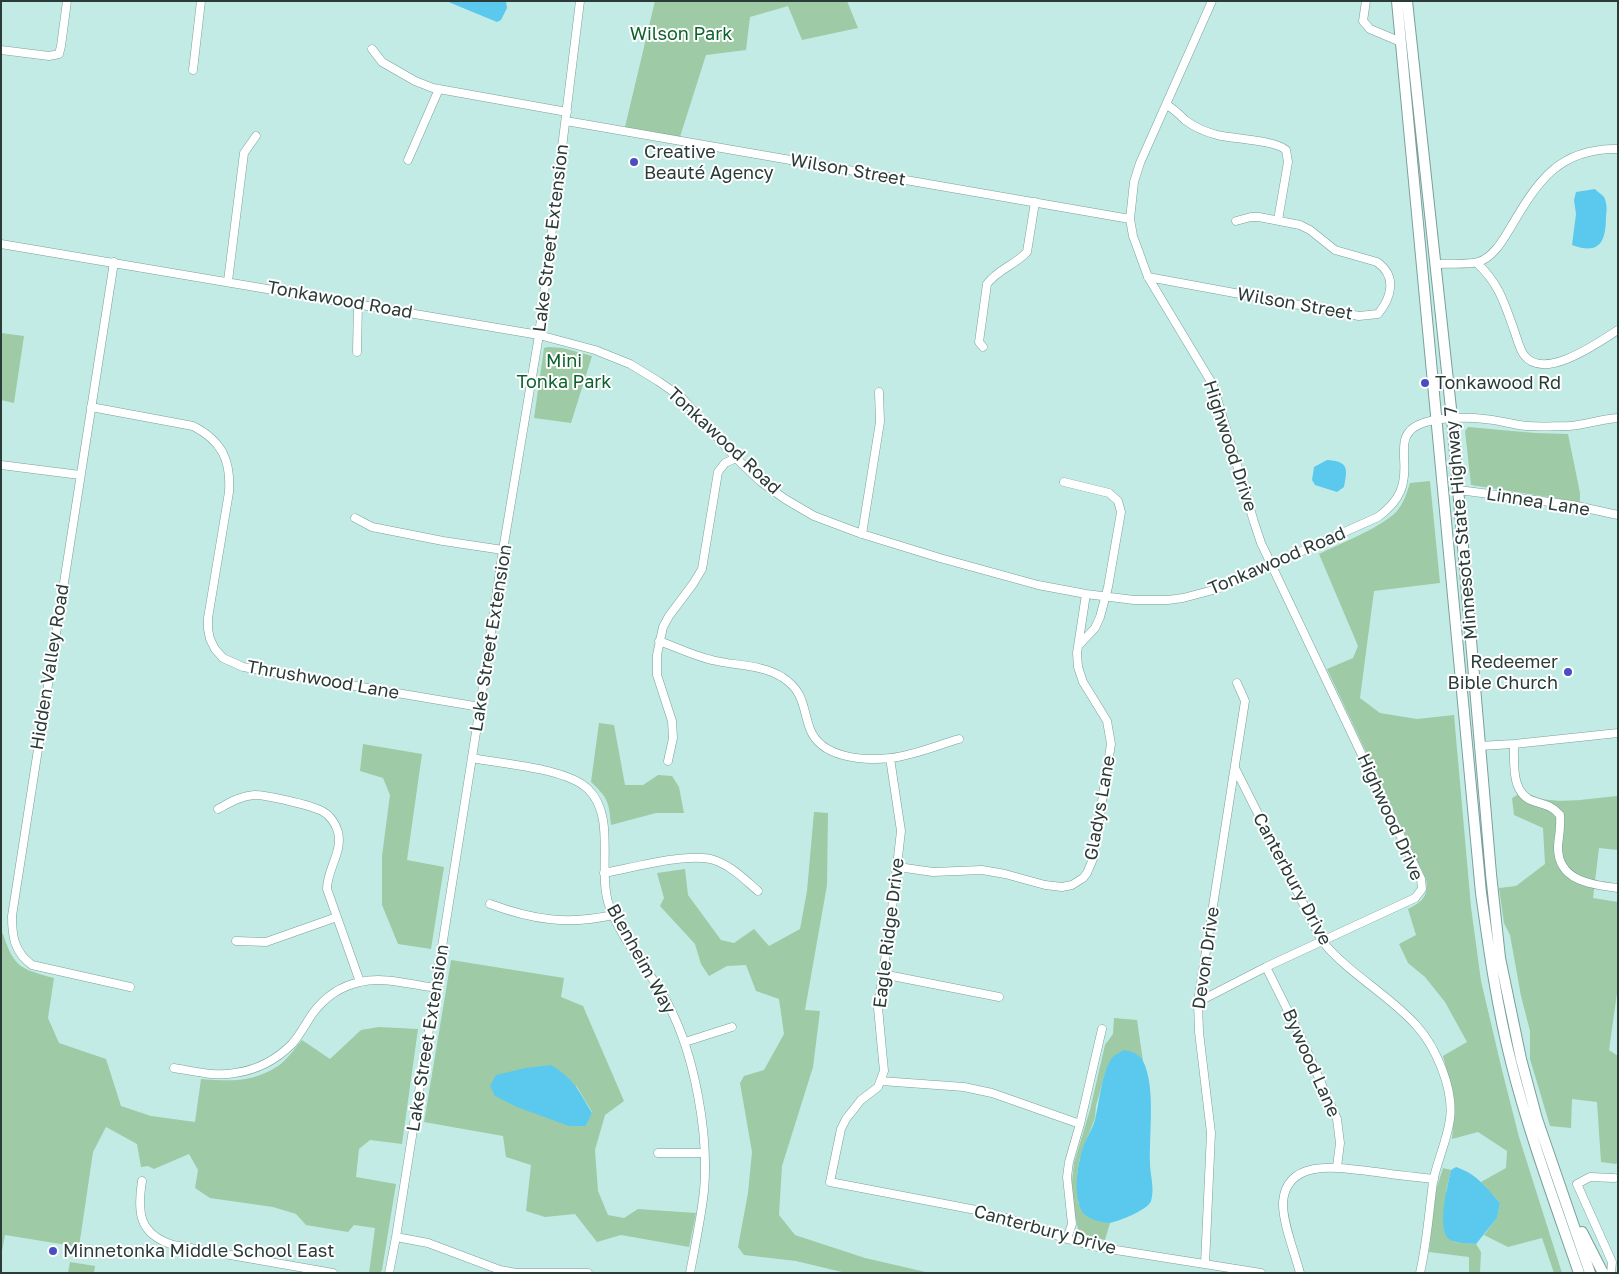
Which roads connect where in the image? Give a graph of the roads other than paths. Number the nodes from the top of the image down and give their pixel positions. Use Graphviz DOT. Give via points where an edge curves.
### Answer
graph roads {
  1 [pos="67,1"];
  2 [pos="201,1"];
  3 [pos="580,1"];
  4 [pos="1212,1"];
  5 [pos="1366,1"];
  6 [pos="1397,1"];
  7 [pos="1407,1"];
  8 [pos="1400,42"];
  9 [pos="372,49"];
  10 [pos="1,50"];
  11 [pos="193,70"];
  12 [pos="439,89"];
  13 [pos="1166,105"];
  14 [pos="567,112"];
  15 [pos="566,120"];
  16 [pos="256,136"];
  17 [pos="1618,149"];
  18 [pos="408,160"];
  19 [pos="1035,202"];
  20 [pos="1130,218"];
  21 [pos="1278,220"];
  22 [pos="1236,221"];
  23 [pos="1,244"];
  24 [pos="114,262"];
  25 [pos="1478,263"];
  26 [pos="1436,264"];
  27 [pos="1148,277"];
  28 [pos="228,281"];
  29 [pos="358,303"];
  30 [pos="1618,330"];
  31 [pos="539,335"];
  32 [pos="983,347"];
  33 [pos="357,352"];
  34 [pos="879,392"];
  35 [pos="91,407"];
  36 [pos="1452,418"];
  37 [pos="1618,418"];
  38 [pos="1436,420"];
  39 [pos="736,458"];
  40 [pos="1,464"];
  41 [pos="80,474"];
  42 [pos="1064,482"];
  43 [pos="1459,490"];
  44 [pos="1618,515"];
  45 [pos="355,518"];
  46 [pos="862,534"];
  47 [pos="504,550"];
  48 [pos="1272,565"];
  49 [pos="1086,594"];
  50 [pos="1105,597"];
  51 [pos="659,641"];
  52 [pos="1079,645"];
  53 [pos="1238,684"];
  54 [pos="480,708"];
  55 [pos="1618,733"];
  56 [pos="959,739"];
  57 [pos="1514,744"];
  58 [pos="1479,746"];
  59 [pos="472,758"];
  60 [pos="890,758"];
  61 [pos="668,761"];
  62 [pos="1235,768"];
  63 [pos="218,809"];
  64 [pos="898,867"];
  65 [pos="604,873"];
  66 [pos="1618,888"];
  67 [pos="758,891"];
  68 [pos="490,904"];
  69 [pos="613,915"];
  70 [pos="337,917"];
  71 [pos="236,941"];
  72 [pos="1322,942"];
  73 [pos="1266,967"];
  74 [pos="882,974"];
  75 [pos="360,982"];
  76 [pos="130,988"];
  77 [pos="436,988"];
  78 [pos="999,997"];
  79 [pos="1198,1002"];
  80 [pos="732,1027"];
  81 [pos="1102,1029"];
  82 [pos="685,1042"];
  83 [pos="174,1068"];
  84 [pos="881,1081"];
  85 [pos="1080,1124"];
  86 [pos="658,1153"];
  87 [pos="704,1153"];
  88 [pos="1337,1167"];
  89 [pos="1614,1178"];
  90 [pos="1434,1179"];
  91 [pos="142,1181"];
  92 [pos="1565,1201"];
  93 [pos="396,1237"];
  94 [pos="1067,1239"];
  95 [pos="1205,1264"];
  96 [pos="1250,1272"];
  97 [pos="333,1273"];
  98 [pos="389,1273"];
  99 [pos="516,1273"];
  100 [pos="588,1273"];
  101 [pos="690,1273"];
  102 [pos="1261,1273"];
  103 [pos="1300,1273"];
  104 [pos="1420,1273"];
  105 [pos="1579,1273"];
  106 [pos="1590,1273"];
  107 [pos="1604,1273"];
  108 [pos="1611,1273"];
  1 -- 10 [label="street" via="59,54 50,56"];
  2 -- 11 [label="street"];
  3 -- 14 [label="street, Lake Street Extension"];
  4 -- 13 [label="street, Highwood Drive"];
  5 -- 8 [label="street" via="1363,21 1370,29"];
  6 -- 8 [label="main road, Minnesota State Highway 7"];
  7 -- 26 [label="main road, Minnesota State Highway 7"];
  8 -- 38 [label="main road, Minnesota State Highway 7"];
  9 -- 12 [label="street" via="382,62 415,81"];
  12 -- 14 [label="street"];
  12 -- 18 [label="street"];
  13 -- 20 [label="street, Highwood Drive" via="1140,163 1134,182"];
  13 -- 21 [label="street" via="1206,132 1276,145 1286,150 1288,162"];
  14 -- 15 [label="street, Lake Street Extension"];
  15 -- 19 [label="street, Wilson Street"];
  15 -- 31 [label="street, Lake Street Extension"];
  16 -- 28 [label="street" via="244,153"];
  17 -- 25 [label="street" via="1587,152 1569,158 1551,171 1536,186 1498,248"];
  19 -- 20 [label="street, Wilson Street"];
  19 -- 32 [label="street" via="1027,252 992,276 987,284 980,342"];
  20 -- 27 [label="street, Highwood Drive"];
  21 -- 22 [label="street, Wilson Street" via="1251,216"];
  21 -- 27 [label="street, Wilson Street" via="1310,230 1335,250 1367,258 1382,266 1389,276 1390,293 1378,314 1359,316"];
  23 -- 24 [label="street, Tonkawood Road"];
  24 -- 28 [label="street, Tonkawood Road"];
  24 -- 35 [label="street, Hidden Valley Road"];
  25 -- 26 [label="street"];
  25 -- 30 [label="street" via="1495,282 1520,348 1529,360 1542,363 1571,358"];
  26 -- 36 [label="main road, Minnesota State Highway 7"];
  27 -- 48 [label="street, Highwood Drive" via="1213,385 1254,522"];
  28 -- 29 [label="street, Tonkawood Road"];
  29 -- 31 [label="street, Tonkawood Road"];
  29 -- 33 [label="street"];
  31 -- 39 [label="street, Tonkawood Road" via="595,350 630,364 658,381 681,397"];
  31 -- 47 [label="street, Lake Street Extension"];
  34 -- 46 [label="street" via="880,422"];
  35 -- 41 [label="street, Hidden Valley Road"];
  35 -- 54 [label="street, Thrushwood Lane" via="193,426 205,432 223,452 228,464 229,492 208,623 210,640 223,658 243,667"];
  36 -- 37 [label="street, Tonkawood Road" via="1485,419 1525,426 1571,426"];
  36 -- 38 [label="street, Tonkawood Road"];
  36 -- 43 [label="main road, Minnesota State Highway 7"];
  38 -- 48 [label="street, Tonkawood Road" via="1417,425 1406,435 1403,483 1391,507"];
  38 -- 105 [label="main road, Minnesota State Highway 7" via="1490,960 1527,1120"];
  39 -- 46 [label="street, Tonkawood Road" via="785,499 814,516"];
  39 -- 51 [label="street" via="725,463 718,472 702,569 669,616"];
  40 -- 41 [label="street"];
  41 -- 76 [label="street, Hidden Valley Road" via="12,916 13,937 18,951 32,965"];
  42 -- 50 [label="street" via="1109,493 1120,506"];
  43 -- 44 [label="street, Linnea Lane" via="1572,505"];
  43 -- 58 [label="main road, Minnesota State Highway 7"];
  45 -- 47 [label="street" via="372,527"];
  46 -- 49 [label="street, Tonkawood Road" via="1013,579"];
  47 -- 54 [label="street, Lake Street Extension"];
  48 -- 50 [label="street, Tonkawood Road" via="1216,589 1176,599 1146,601"];
  48 -- 72 [label="street, Highwood Drive" via="1421,879 1422,889 1415,898"];
  49 -- 50 [label="street, Tonkawood Road"];
  49 -- 52 [label="street, Gladys Lane"];
  50 -- 52 [label="street" via="1098,623"];
  51 -- 60 [label="street" via="714,661 771,672 792,685 800,696 810,728 821,745 839,754"];
  51 -- 61 [label="street" via="656,675 673,729"];
  52 -- 64 [label="street, Gladys Lane" via="1079,674 1107,721 1110,744 1093,859 1083,878 1069,886 1056,887 982,870 933,872"];
  53 -- 62 [label="street, Devon Drive" via="1245,700"];
  54 -- 59 [label="street, Lake Street Extension"];
  55 -- 57 [label="street"];
  56 -- 60 [label="street"];
  57 -- 58 [label="street"];
  57 -- 66 [label="street" via="1514,770 1522,795 1551,806 1560,815 1558,846 1563,865 1577,880"];
  58 -- 92 [label="main road, Minnesota State Highway 7" via="1500,958 1537,1119"];
  59 -- 65 [label="street, Blenheim Way" via="556,773 570,777 589,790 601,808 603,818"];
  59 -- 77 [label="street, Lake Street Extension"];
  60 -- 64 [label="street, Eagle Ridge Drive" via="902,831"];
  62 -- 72 [label="street, Canterbury Drive"];
  62 -- 79 [label="street, Devon Drive"];
  63 -- 70 [label="street" via="254,795 314,808 330,817 339,843 327,889"];
  64 -- 74 [label="street, Eagle Ridge Drive"];
  65 -- 67 [label="street" via="698,858 727,866"];
  65 -- 69 [label="street, Blenheim Way" via="604,885"];
  68 -- 69 [label="street" via="552,920"];
  69 -- 82 [label="street, Blenheim Way" via="669,1006"];
  70 -- 71 [label="street" via="266,942"];
  70 -- 75 [label="street"];
  72 -- 73 [label="street"];
  72 -- 90 [label="street, Canterbury Drive" via="1403,1012 1438,1056 1450,1108"];
  73 -- 79 [label="street"];
  73 -- 88 [label="street, Bywood Lane" via="1337,1119 1340,1143"];
  74 -- 78 [label="street"];
  74 -- 84 [label="street, Eagle Ridge Drive" via="878,1008 884,1062"];
  75 -- 77 [label="street" via="386,981"];
  75 -- 83 [label="street" via="345,987 322,1002 293,1043 260,1066 234,1074"];
  77 -- 93 [label="street, Lake Street Extension"];
  79 -- 95 [label="street, Devon Drive" via="1211,1133"];
  80 -- 82 [label="street"];
  81 -- 85 [label="street"];
  82 -- 87 [label="street, Blenheim Way" via="701,1117"];
  84 -- 85 [label="street" via="982,1090"];
  84 -- 94 [label="street, Canterbury Drive" via="846,1119 830,1182 976,1210"];
  85 -- 94 [label="street" via="1067,1177 1072,1224"];
  86 -- 87 [label="street"];
  87 -- 101 [label="street, Blenheim Way" via="704,1191"];
  88 -- 90 [label="street"];
  88 -- 103 [label="street" via="1316,1168 1297,1175 1285,1192 1284,1212"];
  89 -- 108 [label="street" via="1590,1177 1577,1184 1612,1262"];
  90 -- 104 [label="street, Canterbury Drive"];
  91 -- 97 [label="street" via="140,1216 149,1231 162,1242"];
  92 -- 106 [label="main road, Minnesota State Highway 7"];
  92 -- 107 [label="main road" via="1572,1207"];
  93 -- 98 [label="street, Lake Street Extension"];
  93 -- 99 [label="street" via="428,1243"];
  94 -- 95 [label="street, Canterbury Drive" via="1097,1247"];
  95 -- 96 [label="street, Canterbury Drive"];
  96 -- 102 [label="street, Canterbury Drive"];
  99 -- 100 [label="street"];
}
